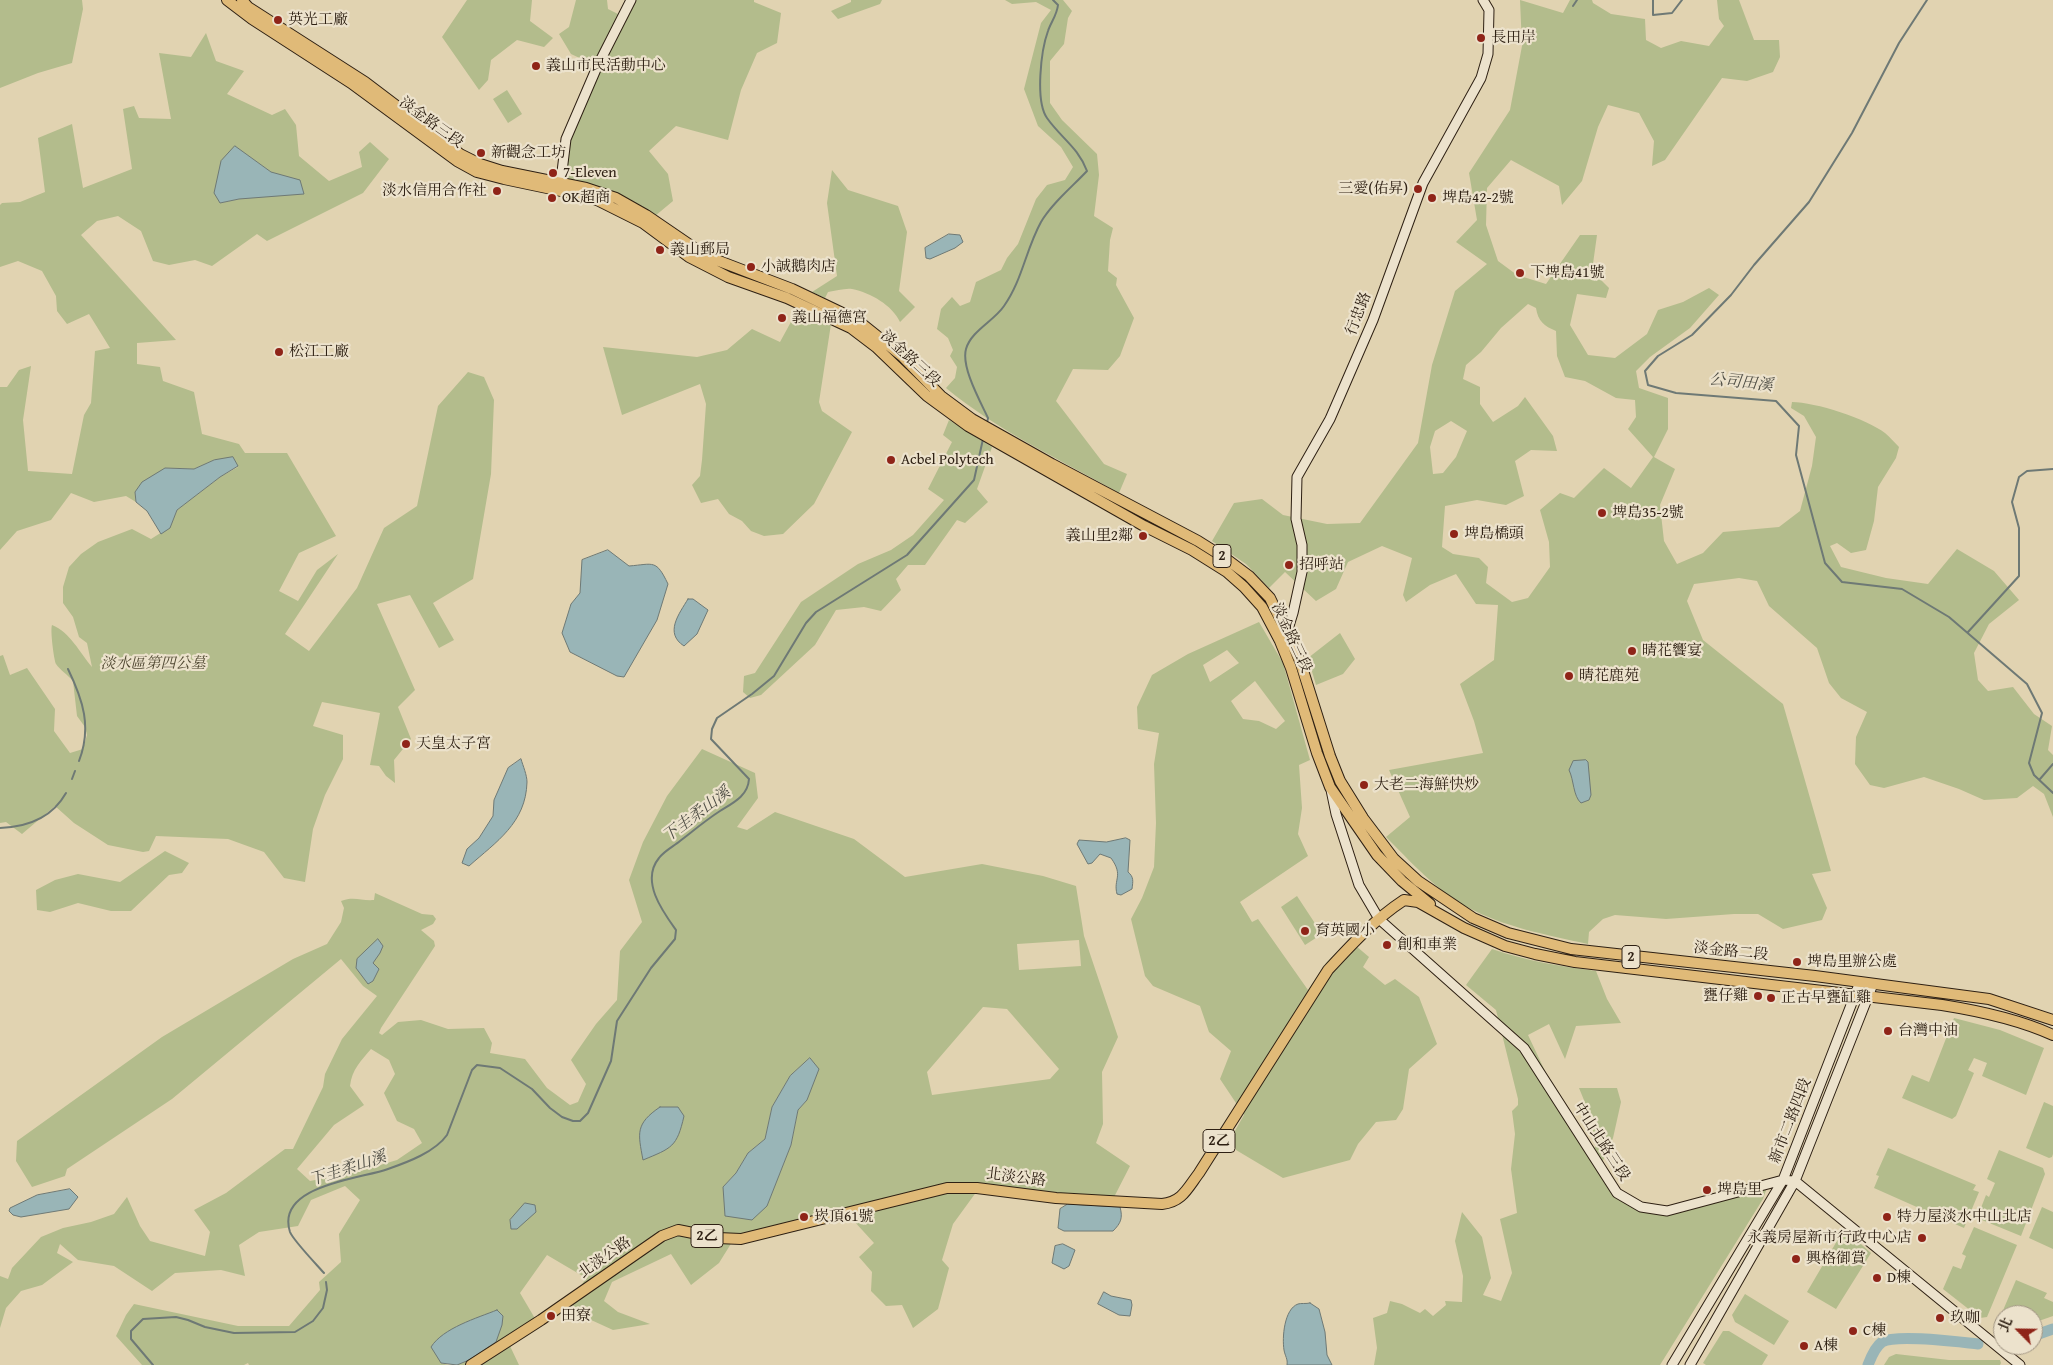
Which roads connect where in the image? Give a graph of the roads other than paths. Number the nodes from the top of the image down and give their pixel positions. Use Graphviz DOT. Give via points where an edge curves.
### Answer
graph roads {
  1 [pos="227,0"];
  2 [pos="242,0"];
  3 [pos="632,0"];
  4 [pos="1484,0"];
  5 [pos="561,186"];
  6 [pos="1284,638"];
  7 [pos="1340,781"];
  8 [pos="1330,787"];
  9 [pos="1418,881"];
  10 [pos="1379,918"];
  11 [pos="1448,918"];
  12 [pos="1860,982"];
  13 [pos="1873,984"];
  14 [pos="1855,995"];
  15 [pos="1869,997"];
  16 [pos="2053,1020"];
  17 [pos="2053,1035"];
  18 [pos="1783,1180"];
  19 [pos="1796,1181"];
  20 [pos="470,1365"];
  21 [pos="1672,1365"];
  22 [pos="1690,1365"];
  23 [pos="2020,1365"];
  1 -- 5 [label="main road, 淡金路三段 / 2" via="351,83 457,161 486,174"];
  2 -- 5 [label="main road, 淡金路三段 / 2" via="365,82 460,154 502,171"];
  3 -- 5 [label="street" via="597,67 566,139"];
  4 -- 6 [label="street, 行忠路" via="1489,10 1488,54 1482,78 1423,183 1369,328 1330,419 1297,477 1296,519 1302,545 1302,572"];
  5 -- 6 [label="main road, 淡金路三段 / 2" via="643,223 689,257 720,273 787,298 850,328 876,347 927,396 1227,572 1262,607"];
  6 -- 7 [label="main road, 淡金路三段 / 2" via="1300,661"];
  6 -- 8 [label="main road, 淡金路三段 / 2"];
  7 -- 8 [label="street"];
  7 -- 9 [label="main road, 淡金路三段 / 2" via="1388,852"];
  8 -- 10 [label="street, 中山北路三段" via="1359,885"];
  8 -- 11 [label="main road, 淡金路三段 / 2" via="1377,855 1402,881"];
  9 -- 12 [label="main road, 淡金路二段 / 2" via="1473,918 1508,933 1571,950"];
  10 -- 11 [label="main road, 北淡公路 / 2乙" via="1404,900 1418,902"];
  10 -- 18 [label="street, 中山北路三段" via="1524,1048 1606,1179 1617,1193 1629,1201 1641,1207 1667,1211"];
  10 -- 20 [label="main road, 北淡公路 / 2乙" via="1328,970 1199,1173 1173,1203 1056,1198 977,1188 948,1188 741,1239 678,1230 662,1236"];
  11 -- 14 [label="main road, 淡金路二段 / 2" via="1505,946 1575,962"];
  12 -- 13 [label="main road, 淡金路二段 / 2"];
  12 -- 14 [label="street, 新市二路四段"];
  13 -- 15 [label="street, 新市二路四段"];
  13 -- 16 [label="main road, 淡金路二段 / 2" via="1989,999"];
  14 -- 15 [label="main road, 淡金路二段 / 2"];
  14 -- 18 [label="street, 新市二路四段"];
  15 -- 17 [label="main road, 淡金路二段 / 2" via="1983,1012 2034,1026"];
  15 -- 19 [label="street, 新市二路四段"];
  18 -- 19 [label="street, 中山北路三段"];
  18 -- 21 [label="street, 新市二路四段"];
  19 -- 22 [label="street, 新市二路四段"];
  19 -- 23 [label="street"];
}
